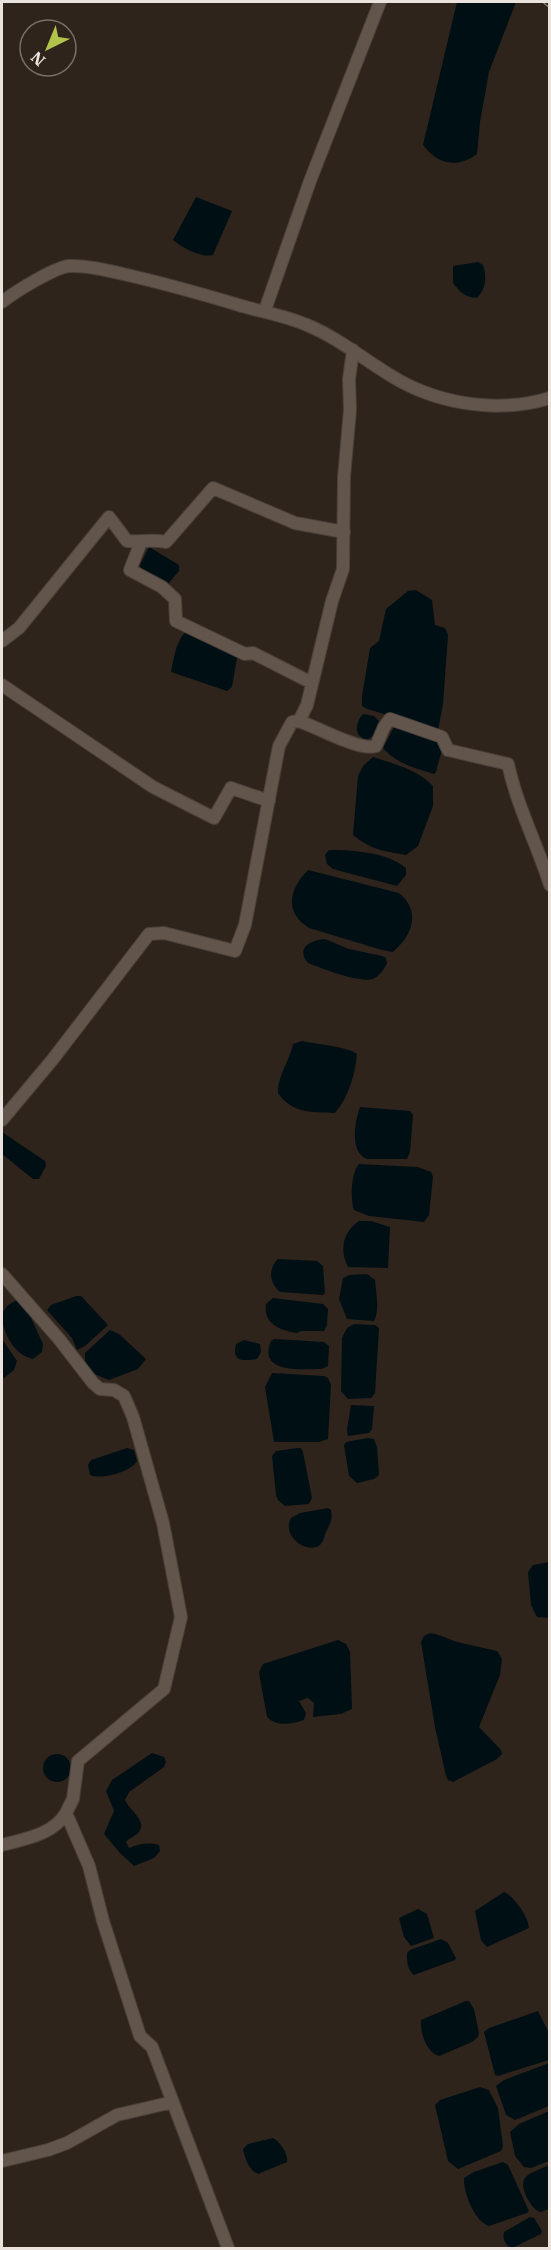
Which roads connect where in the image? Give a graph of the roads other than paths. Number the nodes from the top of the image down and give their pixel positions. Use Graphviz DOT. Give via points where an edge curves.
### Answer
graph roads {
  1 [pos="380,2"];
  2 [pos="2,302"];
  3 [pos="265,310"];
  4 [pos="353,350"];
  5 [pos="549,398"];
  6 [pos="344,532"];
  7 [pos="141,542"];
  8 [pos="2,641"];
  9 [pos="312,683"];
  10 [pos="2,685"];
  11 [pos="299,721"];
  12 [pos="269,801"];
  13 [pos="549,885"];
  14 [pos="2,1120"];
  15 [pos="2,1274"];
  16 [pos="66,1813"];
  17 [pos="2,1845"];
  18 [pos="173,2102"];
  19 [pos="2,2161"];
  20 [pos="228,2248"];
  1 -- 3 [label="street"];
  2 -- 3 [label="street" via="69,266 171,285"];
  3 -- 4 [label="street" via="307,325"];
  4 -- 5 [label="street" via="400,381 443,398 499,406"];
  4 -- 6 [label="street" via="348,379"];
  6 -- 7 [label="street" via="295,523 213,488 166,542"];
  6 -- 9 [label="street" via="343,569"];
  7 -- 8 [label="street" via="127,541 110,517 19,628"];
  7 -- 9 [label="street" via="130,570 162,587 175,599 176,621"];
  9 -- 11 [label="street"];
  10 -- 12 [label="street" via="153,787 214,818 231,788"];
  11 -- 12 [label="street" via="292,722 279,746"];
  11 -- 13 [label="street" via="370,748 376,746 390,719 442,737 448,750 508,764 520,810"];
  12 -- 14 [label="street" via="245,925 235,951 164,933 149,933"];
  15 -- 16 [label="street" via="93,1383 124,1396 163,1523 181,1617 164,1689 78,1761 73,1799"];
  16 -- 17 [label="street" via="61,1821 38,1835"];
  16 -- 18 [label="street" via="89,1866 140,2036 153,2047"];
  18 -- 19 [label="street" via="117,2115 67,2144"];
  18 -- 20 [label="street"];
}
